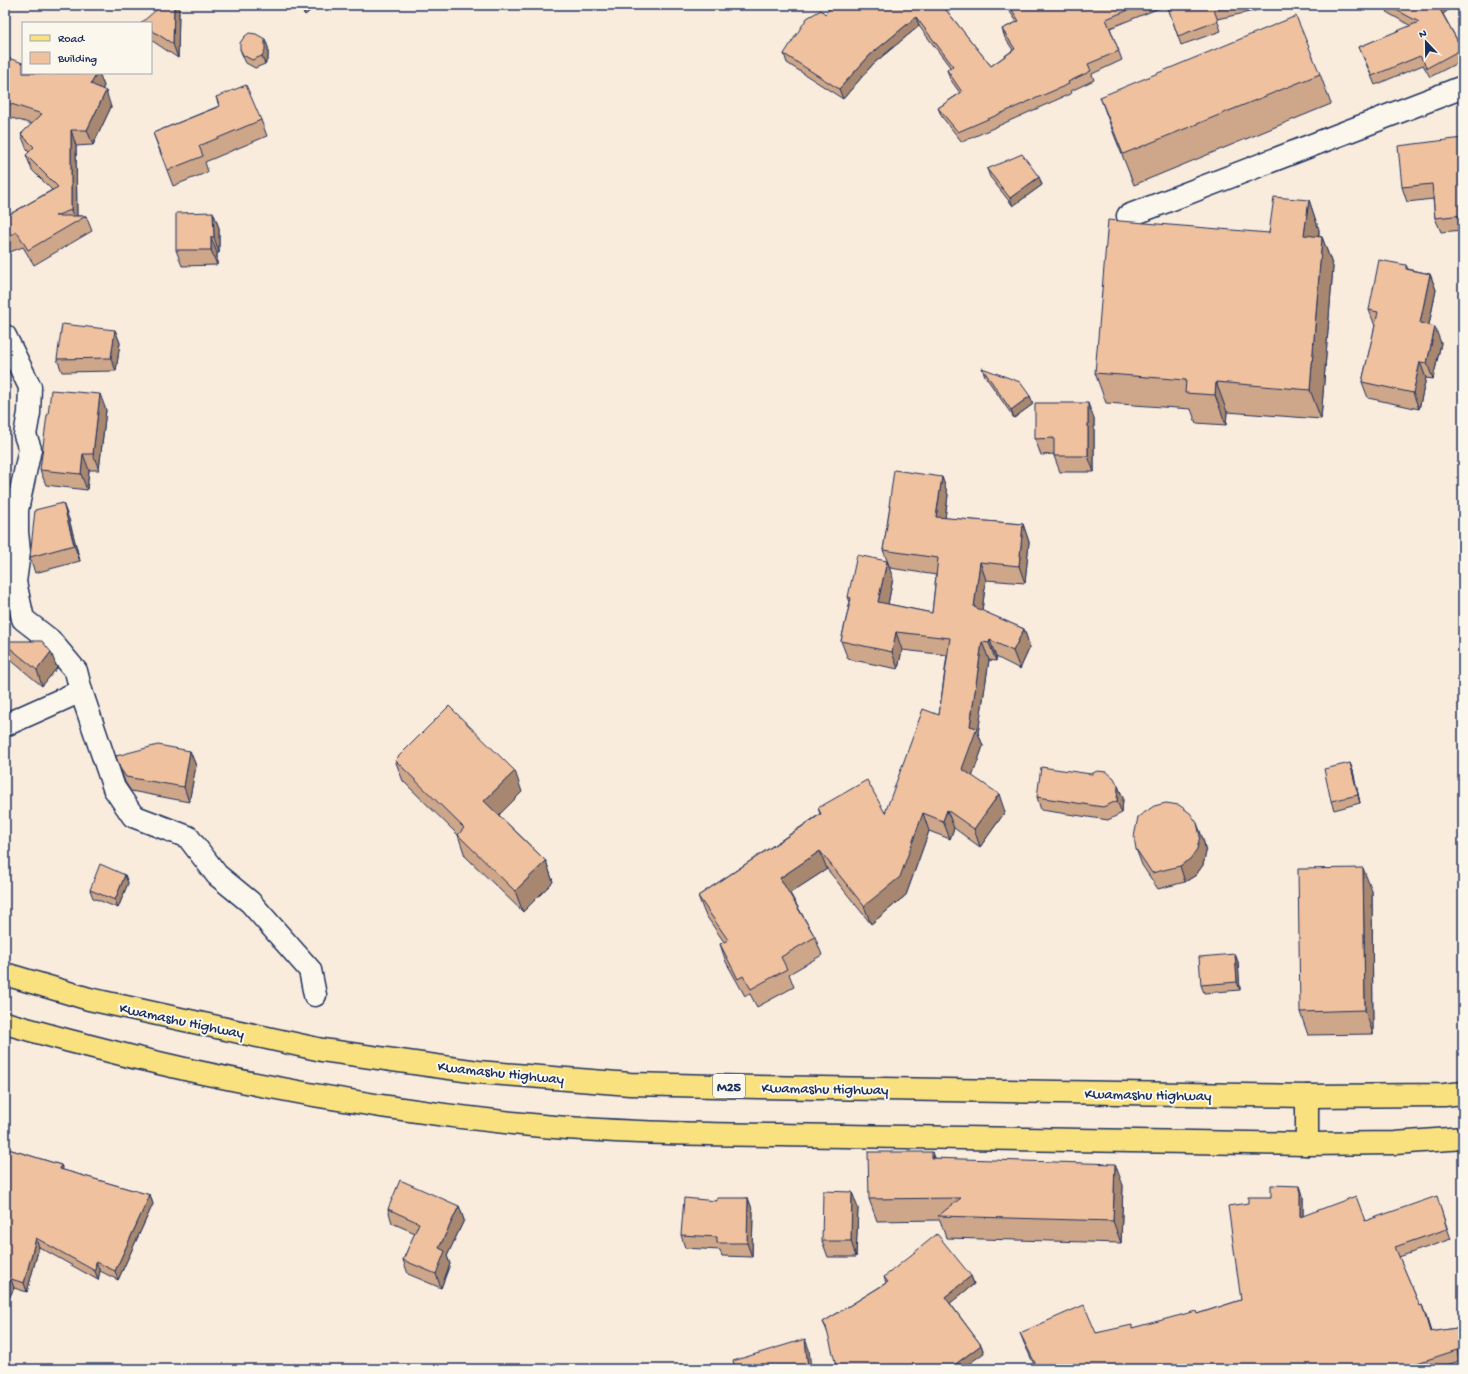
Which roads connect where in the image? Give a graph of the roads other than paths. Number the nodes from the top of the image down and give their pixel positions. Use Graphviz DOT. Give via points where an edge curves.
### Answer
graph roads {
  1 [pos="1463,87"];
  2 [pos="1128,216"];
  3 [pos="5,336"];
  4 [pos="81,691"];
  5 [pos="5,725"];
  6 [pos="5,974"];
  7 [pos="315,995"];
  8 [pos="5,1023"];
  9 [pos="1463,1093"];
  10 [pos="1307,1096"];
  11 [pos="1463,1138"];
  12 [pos="1307,1144"];
  1 -- 2 [label="street"];
  3 -- 4 [label="street" via="30,387 26,435 30,449 17,510 19,552 15,582 23,619 50,640 76,671"];
  4 -- 5 [label="street"];
  4 -- 7 [label="street" via="114,788 133,816 188,837 217,875 250,902 310,970"];
  6 -- 10 [label="main road, Kwamashu Highway / M25" via="89,1000 322,1050 478,1072 630,1084"];
  8 -- 12 [label="main road" via="163,1065 260,1085 413,1111 524,1124 662,1133"];
  9 -- 10 [label="main road, Kwamashu Highway / M25"];
  10 -- 12 [label="main road"];
  11 -- 12 [label="main road" via="1395,1143"];
}
